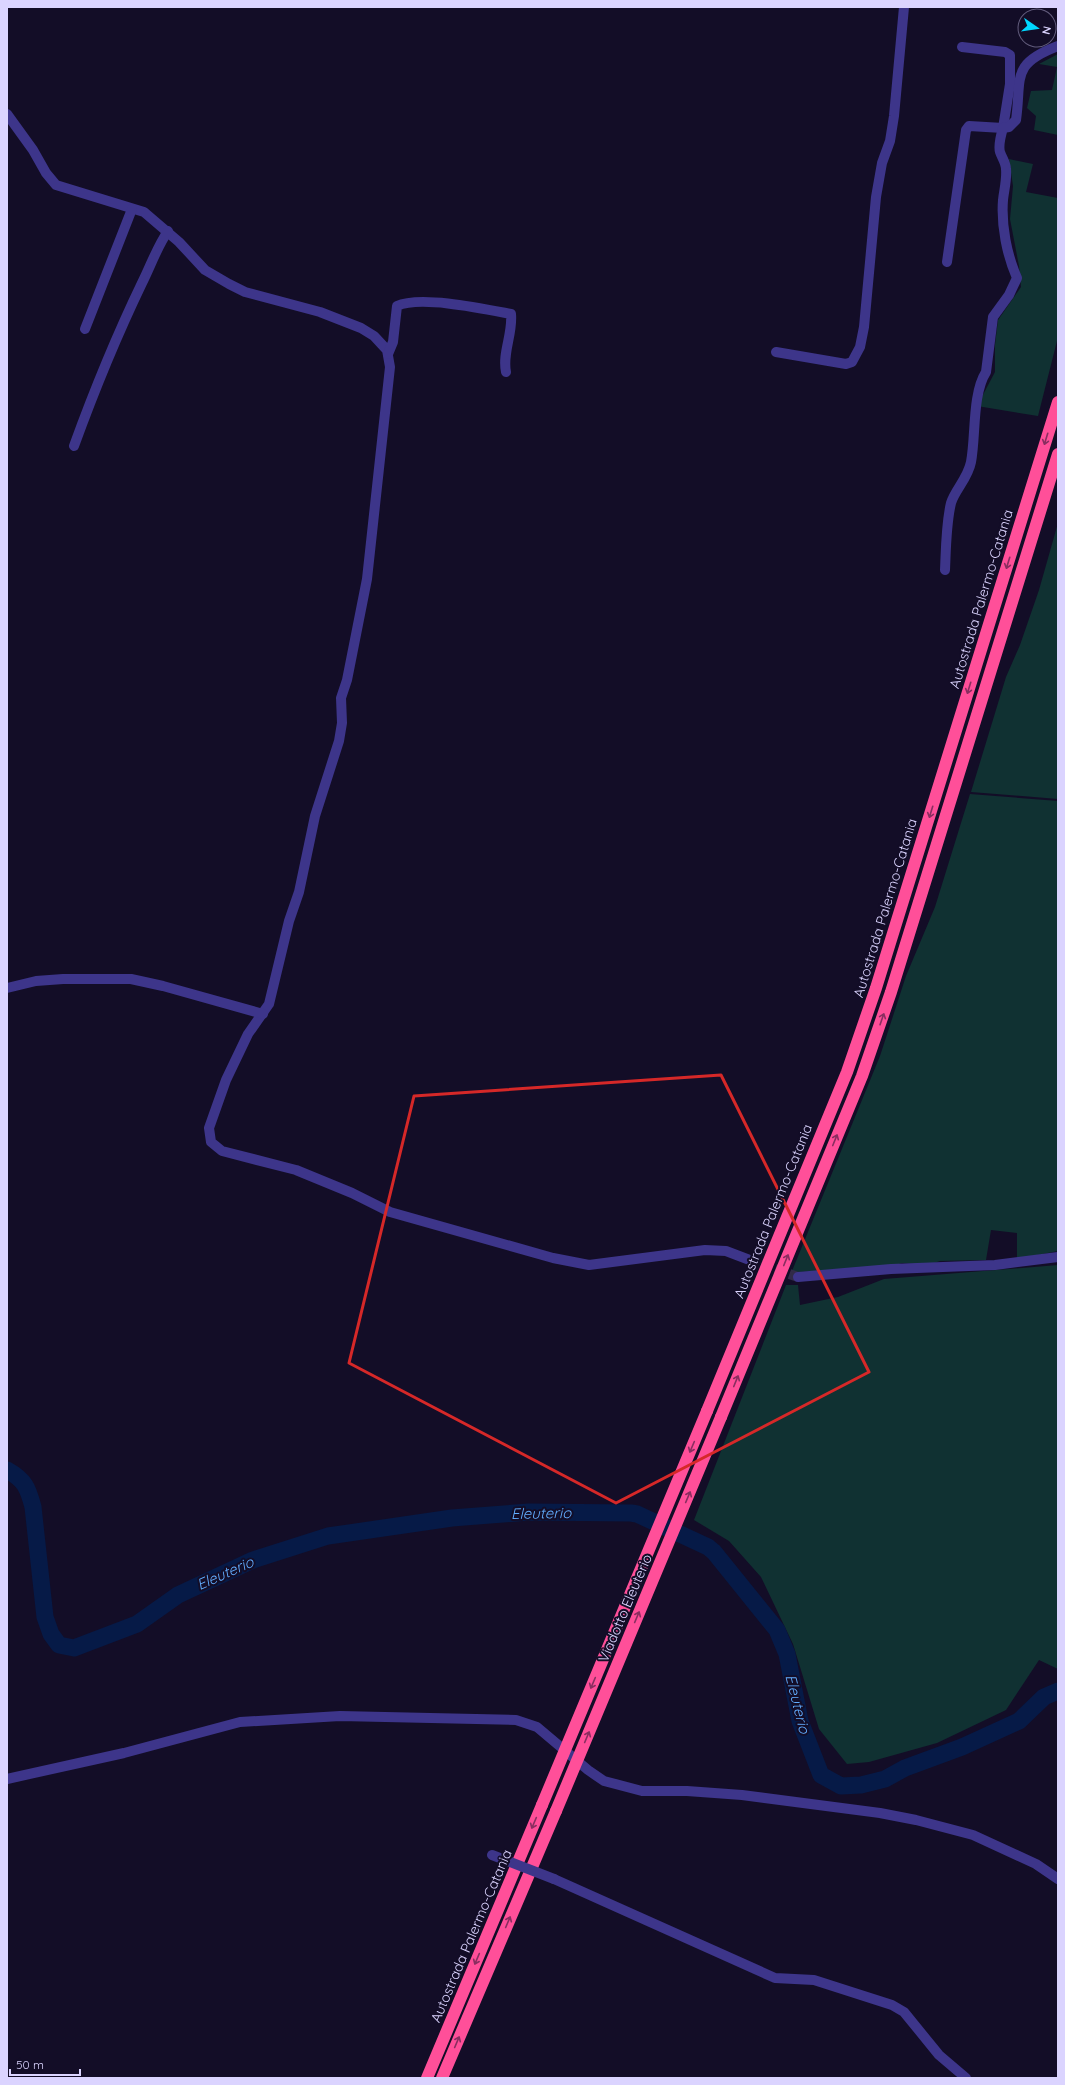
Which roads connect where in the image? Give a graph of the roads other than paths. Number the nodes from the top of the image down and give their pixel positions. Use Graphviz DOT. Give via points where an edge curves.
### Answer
graph roads {
  1 [pos="904,7"];
  2 [pos="1058,46"];
  3 [pos="962,47"];
  4 [pos="7,114"];
  5 [pos="1003,128"];
  6 [pos="132,209"];
  7 [pos="168,231"];
  8 [pos="947,262"];
  9 [pos="85,329"];
  10 [pos="771,351"];
  11 [pos="388,354"];
  12 [pos="506,372"];
  13 [pos="1058,402"];
  14 [pos="74,446"];
  15 [pos="1058,454"];
  16 [pos="945,570"];
  17 [pos="7,988"];
  18 [pos="263,1014"];
  19 [pos="1058,1257"];
  20 [pos="747,1259"];
  21 [pos="798,1277"];
  22 [pos="707,1411"];
  23 [pos="7,1779"];
  24 [pos="542,1805"];
  25 [pos="556,1812"];
  26 [pos="492,1855"];
  27 [pos="1058,1879"];
  28 [pos="427,2078"];
  29 [pos="442,2078"];
  30 [pos="966,2078"];
  1 -- 10 [label="street" via="894,116 876,197 860,347 852,362 846,364"];
  2 -- 5 [label="street" via="1034,57 1024,67 1020,75 1016,120 1010,127"];
  3 -- 5 [label="street" via="1005,52 1010,55 1010,84"];
  4 -- 6 [label="street" via="56,185"];
  5 -- 8 [label="street" via="969,126 966,130"];
  5 -- 16 [label="street" via="999,145 1006,170 1004,232 1008,255 1017,278 1012,290 993,317 986,372 980,385 971,462 965,479 952,501"];
  6 -- 7 [label="street" via="144,212"];
  6 -- 9 [label="street"];
  7 -- 11 [label="street" via="205,270 229,284 245,292 320,312 361,328 374,336"];
  7 -- 14 [label="street" via="134,301"];
  11 -- 12 [label="street" via="393,342 397,306 421,302 472,306 511,314"];
  11 -- 18 [label="street" via="388,394 367,579 347,680 341,698 342,723 339,741 316,816 269,1004"];
  13 -- 22 [label="highway, Autostrada Palermo-Catania, one-way" via="881,973 847,1072"];
  25 -- 15 [label="highway, Viadotto Eleuterio, one-way, bridge" via="866,1062 891,992"];
  17 -- 18 [label="street" via="36,981 63,979 131,979"];
  18 -- 20 [label="street" via="248,1034 238,1054 209,1128 212,1142 222,1151 296,1170 390,1212 568,1261 589,1265 705,1250 726,1251"];
  19 -- 21 [label="street" via="995,1265 891,1269"];
  22 -- 24 [label="highway, Viadotto Eleuterio, one-way, bridge"];
  23 -- 27 [label="street" via="124,1754 240,1722 340,1716 516,1720 537,1727 604,1781 642,1790 687,1790 742,1795 916,1820 973,1835 1036,1864"];
  24 -- 28 [label="highway, Autostrada Palermo-Catania, one-way"];
  29 -- 25 [label="highway, Autostrada Palermo-Catania, one-way"];
  26 -- 30 [label="street, bridge" via="554,1879 775,1978 814,1980 892,2005 904,2012 939,2055"];
}
